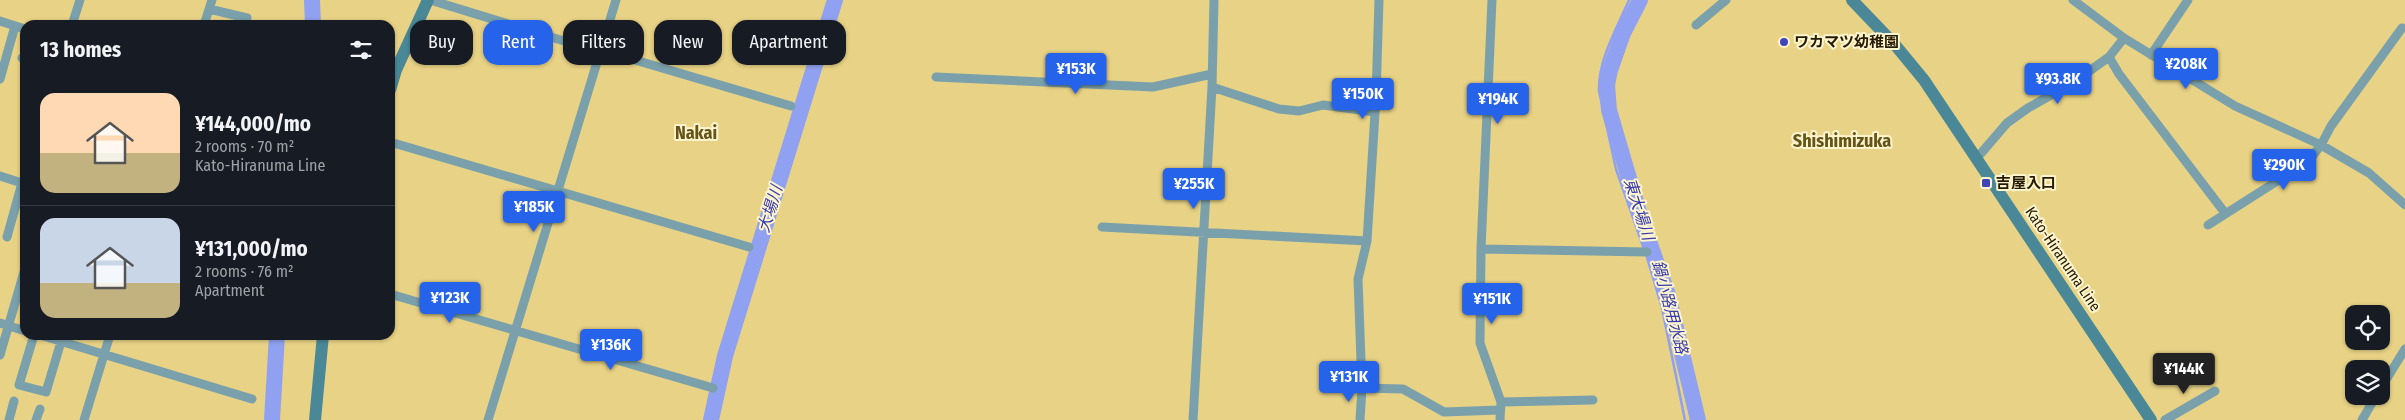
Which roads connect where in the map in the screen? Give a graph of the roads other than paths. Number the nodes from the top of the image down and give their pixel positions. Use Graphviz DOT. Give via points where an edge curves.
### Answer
graph roads {
  1 [pos="80,0"];
  2 [pos="429,0"];
  3 [pos="616,0"];
  4 [pos="1214,0"];
  5 [pos="1379,0"];
  6 [pos="1492,0"];
  7 [pos="1726,0"];
  8 [pos="1852,0"];
  9 [pos="2073,0"];
  10 [pos="2188,0"];
  11 [pos="211,4"];
  12 [pos="74,20"];
  13 [pos="206,20"];
  14 [pos="247,20"];
  15 [pos="610,20"];
  16 [pos="0,21"];
  17 [pos="1696,25"];
  18 [pos="15,26"];
  19 [pos="20,28"];
  20 [pos="2402,28"];
  21 [pos="2124,38"];
  22 [pos="563,40"];
  23 [pos="2151,55"];
  24 [pos="2109,57"];
  25 [pos="644,63"];
  26 [pos="597,65"];
  27 [pos="395,73"];
  28 [pos="1212,74"];
  29 [pos="936,77"];
  30 [pos="0,79"];
  31 [pos="1212,87"];
  32 [pos="791,106"];
  33 [pos="1376,112"];
  34 [pos="395,143"];
  35 [pos="2321,146"];
  36 [pos="1977,158"];
  37 [pos="0,176"];
  38 [pos="20,182"];
  39 [pos="558,192"];
  40 [pos="20,196"];
  41 [pos="2405,205"];
  42 [pos="2225,213"];
  43 [pos="2208,225"];
  44 [pos="1102,227"];
  45 [pos="1204,234"];
  46 [pos="7,237"];
  47 [pos="1367,241"];
  48 [pos="749,247"];
  49 [pos="1481,249"];
  50 [pos="1647,252"];
  51 [pos="20,283"];
  52 [pos="395,295"];
  53 [pos="4,325"];
  54 [pos="20,330"];
  55 [pos="516,331"];
  56 [pos="32,340"];
  57 [pos="61,340"];
  58 [pos="67,340"];
  59 [pos="108,340"];
  60 [pos="322,340"];
  61 [pos="2405,349"];
  62 [pos="0,355"];
  63 [pos="104,355"];
  64 [pos="2390,373"];
  65 [pos="713,388"];
  66 [pos="1362,388"];
  67 [pos="2215,391"];
  68 [pos="252,399"];
  69 [pos="1593,400"];
  70 [pos="14,401"];
  71 [pos="2371,405"];
  72 [pos="1500,406"];
  73 [pos="40,409"];
  74 [pos="9,420"];
  75 [pos="36,420"];
  76 [pos="84,420"];
  77 [pos="315,420"];
  78 [pos="488,420"];
  79 [pos="1193,420"];
  80 [pos="1360,420"];
  81 [pos="1500,420"];
  82 [pos="2152,420"];
  83 [pos="2165,420"];
  84 [pos="2362,420"];
  1 -- 12 [label="street"];
  2 -- 22 [label="street"];
  2 -- 27 [label="main road"];
  3 -- 15 [label="street"];
  4 -- 28 [label="street"];
  5 -- 33 [label="street"];
  6 -- 49 [label="street"];
  7 -- 17 [label="street"];
  8 -- 36 [label="main road, Kato-Hiranuma Line" via="1912,65"];
  9 -- 21 [label="street"];
  10 -- 23 [label="street"];
  11 -- 13 [label="street"];
  11 -- 14 [label="street"];
  16 -- 18 [label="street"];
  18 -- 19 [label="street"];
  18 -- 30 [label="street"];
  20 -- 35 [label="street" via="2331,126"];
  21 -- 23 [label="street"];
  21 -- 24 [label="street"];
  23 -- 35 [label="street" via="2235,106"];
  24 -- 36 [label="street" via="2007,123"];
  24 -- 42 [label="street"];
  25 -- 32 [label="street"];
  26 -- 39 [label="street"];
  28 -- 29 [label="street" via="1153,88"];
  28 -- 31 [label="street"];
  31 -- 33 [label="street" via="1278,109 1299,111 1322,105"];
  31 -- 45 [label="street"];
  33 -- 47 [label="street"];
  34 -- 39 [label="street"];
  35 -- 41 [label="street" via="2369,173"];
  35 -- 42 [label="street" via="2301,171 2285,176"];
  36 -- 82 [label="main road, Kato-Hiranuma Line"];
  37 -- 38 [label="street"];
  39 -- 48 [label="street"];
  39 -- 55 [label="street"];
  40 -- 46 [label="street"];
  42 -- 43 [label="street"];
  44 -- 45 [label="street"];
  45 -- 47 [label="street"];
  45 -- 79 [label="street"];
  47 -- 66 [label="street" via="1358,279"];
  49 -- 50 [label="street"];
  49 -- 72 [label="street" via="1480,343"];
  51 -- 53 [label="street"];
  52 -- 55 [label="street"];
  53 -- 54 [label="street"];
  53 -- 62 [label="street"];
  55 -- 65 [label="street"];
  55 -- 78 [label="street"];
  56 -- 57 [label="street" via="19,385 46,392"];
  58 -- 63 [label="street"];
  59 -- 63 [label="street"];
  60 -- 77 [label="main road"];
  61 -- 64 [label="street"];
  63 -- 68 [label="street"];
  63 -- 76 [label="street"];
  66 -- 72 [label="street" via="1403,389 1444,412"];
  66 -- 80 [label="street"];
  67 -- 83 [label="street"];
  69 -- 72 [label="street"];
  70 -- 74 [label="street"];
  71 -- 84 [label="street"];
  72 -- 81 [label="street"];
  73 -- 75 [label="street"];
}
